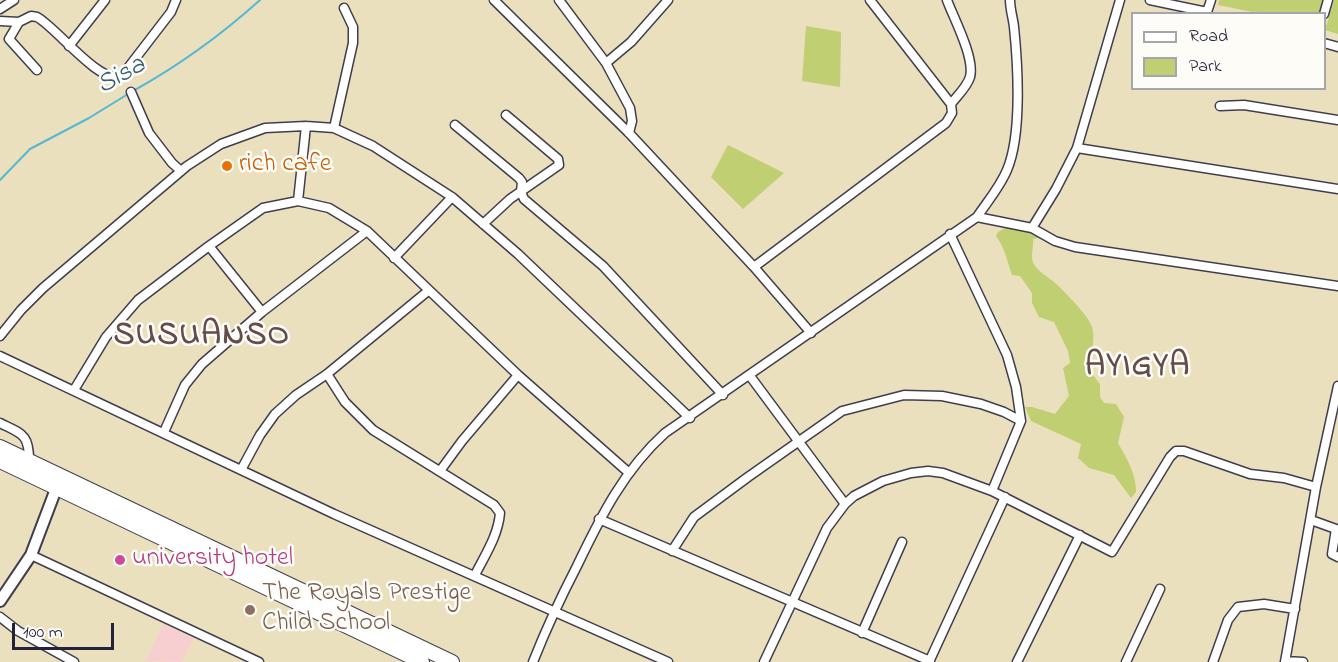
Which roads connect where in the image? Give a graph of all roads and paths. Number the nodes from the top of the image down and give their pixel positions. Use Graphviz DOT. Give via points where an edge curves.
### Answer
graph roads {
  1 [pos="14,0"];
  2 [pos="105,0"];
  3 [pos="176,0"];
  4 [pos="494,0"];
  5 [pos="559,0"];
  6 [pos="668,0"];
  7 [pos="870,0"];
  8 [pos="947,0"];
  9 [pos="1010,0"];
  10 [pos="1120,0"];
  11 [pos="1150,0"];
  12 [pos="0,9"];
  13 [pos="344,9"];
  14 [pos="1204,12"];
  15 [pos="0,21"];
  16 [pos="19,22"];
  17 [pos="69,46"];
  18 [pos="606,63"];
  19 [pos="37,70"];
  20 [pos="131,92"];
  21 [pos="951,104"];
  22 [pos="1220,106"];
  23 [pos="506,115"];
  24 [pos="1338,120"];
  25 [pos="455,125"];
  26 [pos="306,126"];
  27 [pos="334,128"];
  28 [pos="629,133"];
  29 [pos="1077,148"];
  30 [pos="181,171"];
  31 [pos="1338,189"];
  32 [pos="521,192"];
  33 [pos="452,197"];
  34 [pos="298,201"];
  35 [pos="977,217"];
  36 [pos="483,224"];
  37 [pos="1032,228"];
  38 [pos="367,231"];
  39 [pos="950,234"];
  40 [pos="209,246"];
  41 [pos="394,258"];
  42 [pos="754,267"];
  43 [pos="1338,286"];
  44 [pos="428,291"];
  45 [pos="262,312"];
  46 [pos="811,333"];
  47 [pos="0,336"];
  48 [pos="0,356"];
  49 [pos="327,374"];
  50 [pos="518,375"];
  51 [pos="750,376"];
  52 [pos="1338,386"];
  53 [pos="74,390"];
  54 [pos="723,395"];
  55 [pos="690,418"];
  56 [pos="1021,421"];
  57 [pos="1334,421"];
  58 [pos="0,423"];
  59 [pos="164,432"];
  60 [pos="798,441"];
  61 [pos="0,447"];
  62 [pos="29,460"];
  63 [pos="0,461"];
  64 [pos="241,470"];
  65 [pos="440,471"];
  66 [pos="628,472"];
  67 [pos="59,482"];
  68 [pos="1316,487"];
  69 [pos="992,491"];
  70 [pos="1005,497"];
  71 [pos="845,504"];
  72 [pos="599,519"];
  73 [pos="1311,520"];
  74 [pos="1080,535"];
  75 [pos="902,542"];
  76 [pos="672,551"];
  77 [pos="31,555"];
  78 [pos="1338,557"];
  79 [pos="475,575"];
  80 [pos="1160,589"];
  81 [pos="0,601"];
  82 [pos="791,603"];
  83 [pos="1295,609"];
  84 [pos="554,611"];
  85 [pos="0,617"];
  86 [pos="862,633"];
  87 [pos="243,659"];
  88 [pos="1285,661"];
  89 [pos="74,662"];
  90 [pos="259,662"];
  91 [pos="422,662"];
  92 [pos="452,662"];
  93 [pos="533,662"];
  94 [pos="668,662"];
  95 [pos="764,662"];
  96 [pos="930,662"];
  97 [pos="1017,662"];
  98 [pos="1126,662"];
  99 [pos="1213,662"];
  100 [pos="1303,662"];
  1 -- 12 [label="street"];
  2 -- 17 [label="street"];
  3 -- 17 [label="street" via="122,77 110,77"];
  4 -- 28 [label="street"];
  5 -- 18 [label="street"];
  6 -- 18 [label="street" via="631,42"];
  7 -- 21 [label="street"];
  8 -- 21 [label="street" via="971,65 967,84"];
  9 -- 35 [label="street" via="1018,88 1013,153 1007,171"];
  10 -- 29 [label="street"];
  11 -- 14 [label="street"];
  13 -- 27 [label="street" via="352,27 353,43"];
  15 -- 16 [label="street"];
  16 -- 17 [label="street" via="37,16"];
  16 -- 19 [label="street" via="9,39"];
  18 -- 28 [label="street" via="630,108"];
  20 -- 30 [label="street" via="149,133"];
  21 -- 42 [label="street" via="952,113 946,123"];
  22 -- 24 [label="street" via="1244,105"];
  23 -- 32 [label="street" via="560,162"];
  25 -- 32 [label="street" via="519,178"];
  26 -- 27 [label="street"];
  26 -- 30 [label="street" via="265,128 221,144"];
  26 -- 34 [label="street"];
  27 -- 33 [label="street" via="373,146"];
  28 -- 42 [label="street"];
  29 -- 31 [label="street"];
  29 -- 37 [label="street"];
  30 -- 47 [label="street" via="43,288"];
  32 -- 36 [label="street"];
  32 -- 54 [label="street" via="541,215 603,266"];
  33 -- 36 [label="street"];
  33 -- 41 [label="street"];
  34 -- 38 [label="street" via="329,208"];
  34 -- 40 [label="street" via="262,208"];
  35 -- 37 [label="street"];
  35 -- 39 [label="street"];
  36 -- 55 [label="street"];
  37 -- 43 [label="street" via="1054,241 1076,247"];
  38 -- 41 [label="street"];
  38 -- 45 [label="street"];
  39 -- 46 [label="street"];
  39 -- 56 [label="street" via="1007,355"];
  40 -- 45 [label="street"];
  40 -- 53 [label="street" via="138,300 106,337"];
  41 -- 44 [label="street"];
  42 -- 46 [label="street"];
  44 -- 49 [label="street"];
  44 -- 50 [label="street"];
  45 -- 59 [label="street" via="202,364 185,385"];
  46 -- 51 [label="street"];
  48 -- 53 [label="street"];
  49 -- 64 [label="street" via="275,414"];
  49 -- 65 [label="street" via="345,402 373,430"];
  50 -- 65 [label="street"];
  50 -- 66 [label="street"];
  51 -- 54 [label="street"];
  51 -- 60 [label="street"];
  52 -- 57 [label="street"];
  53 -- 59 [label="street"];
  54 -- 55 [label="street"];
  55 -- 66 [label="street" via="666,433"];
  56 -- 60 [label="street" via="981,404 942,396 904,395 842,411"];
  56 -- 69 [label="street"];
  57 -- 68 [label="street"];
  58 -- 62 [label="street" via="27,440"];
  59 -- 64 [label="street"];
  60 -- 71 [label="street"];
  60 -- 76 [label="street" via="694,518"];
  61 -- 62 [label="highway"];
  62 -- 67 [label="highway"];
  63 -- 67 [label="highway"];
  64 -- 79 [label="street"];
  65 -- 79 [label="street" via="494,505 500,513 493,541"];
  66 -- 72 [label="street"];
  67 -- 77 [label="street"];
  67 -- 91 [label="highway"];
  67 -- 92 [label="highway"];
  68 -- 73 [label="street"];
  68 -- 74 [label="street" via="1250,474 1176,451 1112,552"];
  69 -- 70 [label="street"];
  69 -- 71 [label="street" via="928,471 883,481"];
  70 -- 74 [label="street"];
  70 -- 96 [label="street"];
  71 -- 82 [label="street" via="827,528"];
  72 -- 76 [label="street"];
  72 -- 84 [label="street"];
  73 -- 78 [label="street" via="1336,529 1332,554"];
  73 -- 83 [label="street"];
  74 -- 97 [label="street"];
  75 -- 86 [label="street"];
  76 -- 82 [label="street"];
  77 -- 81 [label="street"];
  77 -- 87 [label="street"];
  79 -- 84 [label="street"];
  80 -- 98 [label="street"];
  82 -- 86 [label="street"];
  82 -- 95 [label="street"];
  83 -- 88 [label="street"];
  83 -- 99 [label="street" via="1264,604 1238,607 1228,620"];
  84 -- 93 [label="street"];
  84 -- 94 [label="street"];
  85 -- 89 [label="street"];
  86 -- 96 [label="street"];
  87 -- 90 [label="street"];
  88 -- 100 [label="street"];
}
